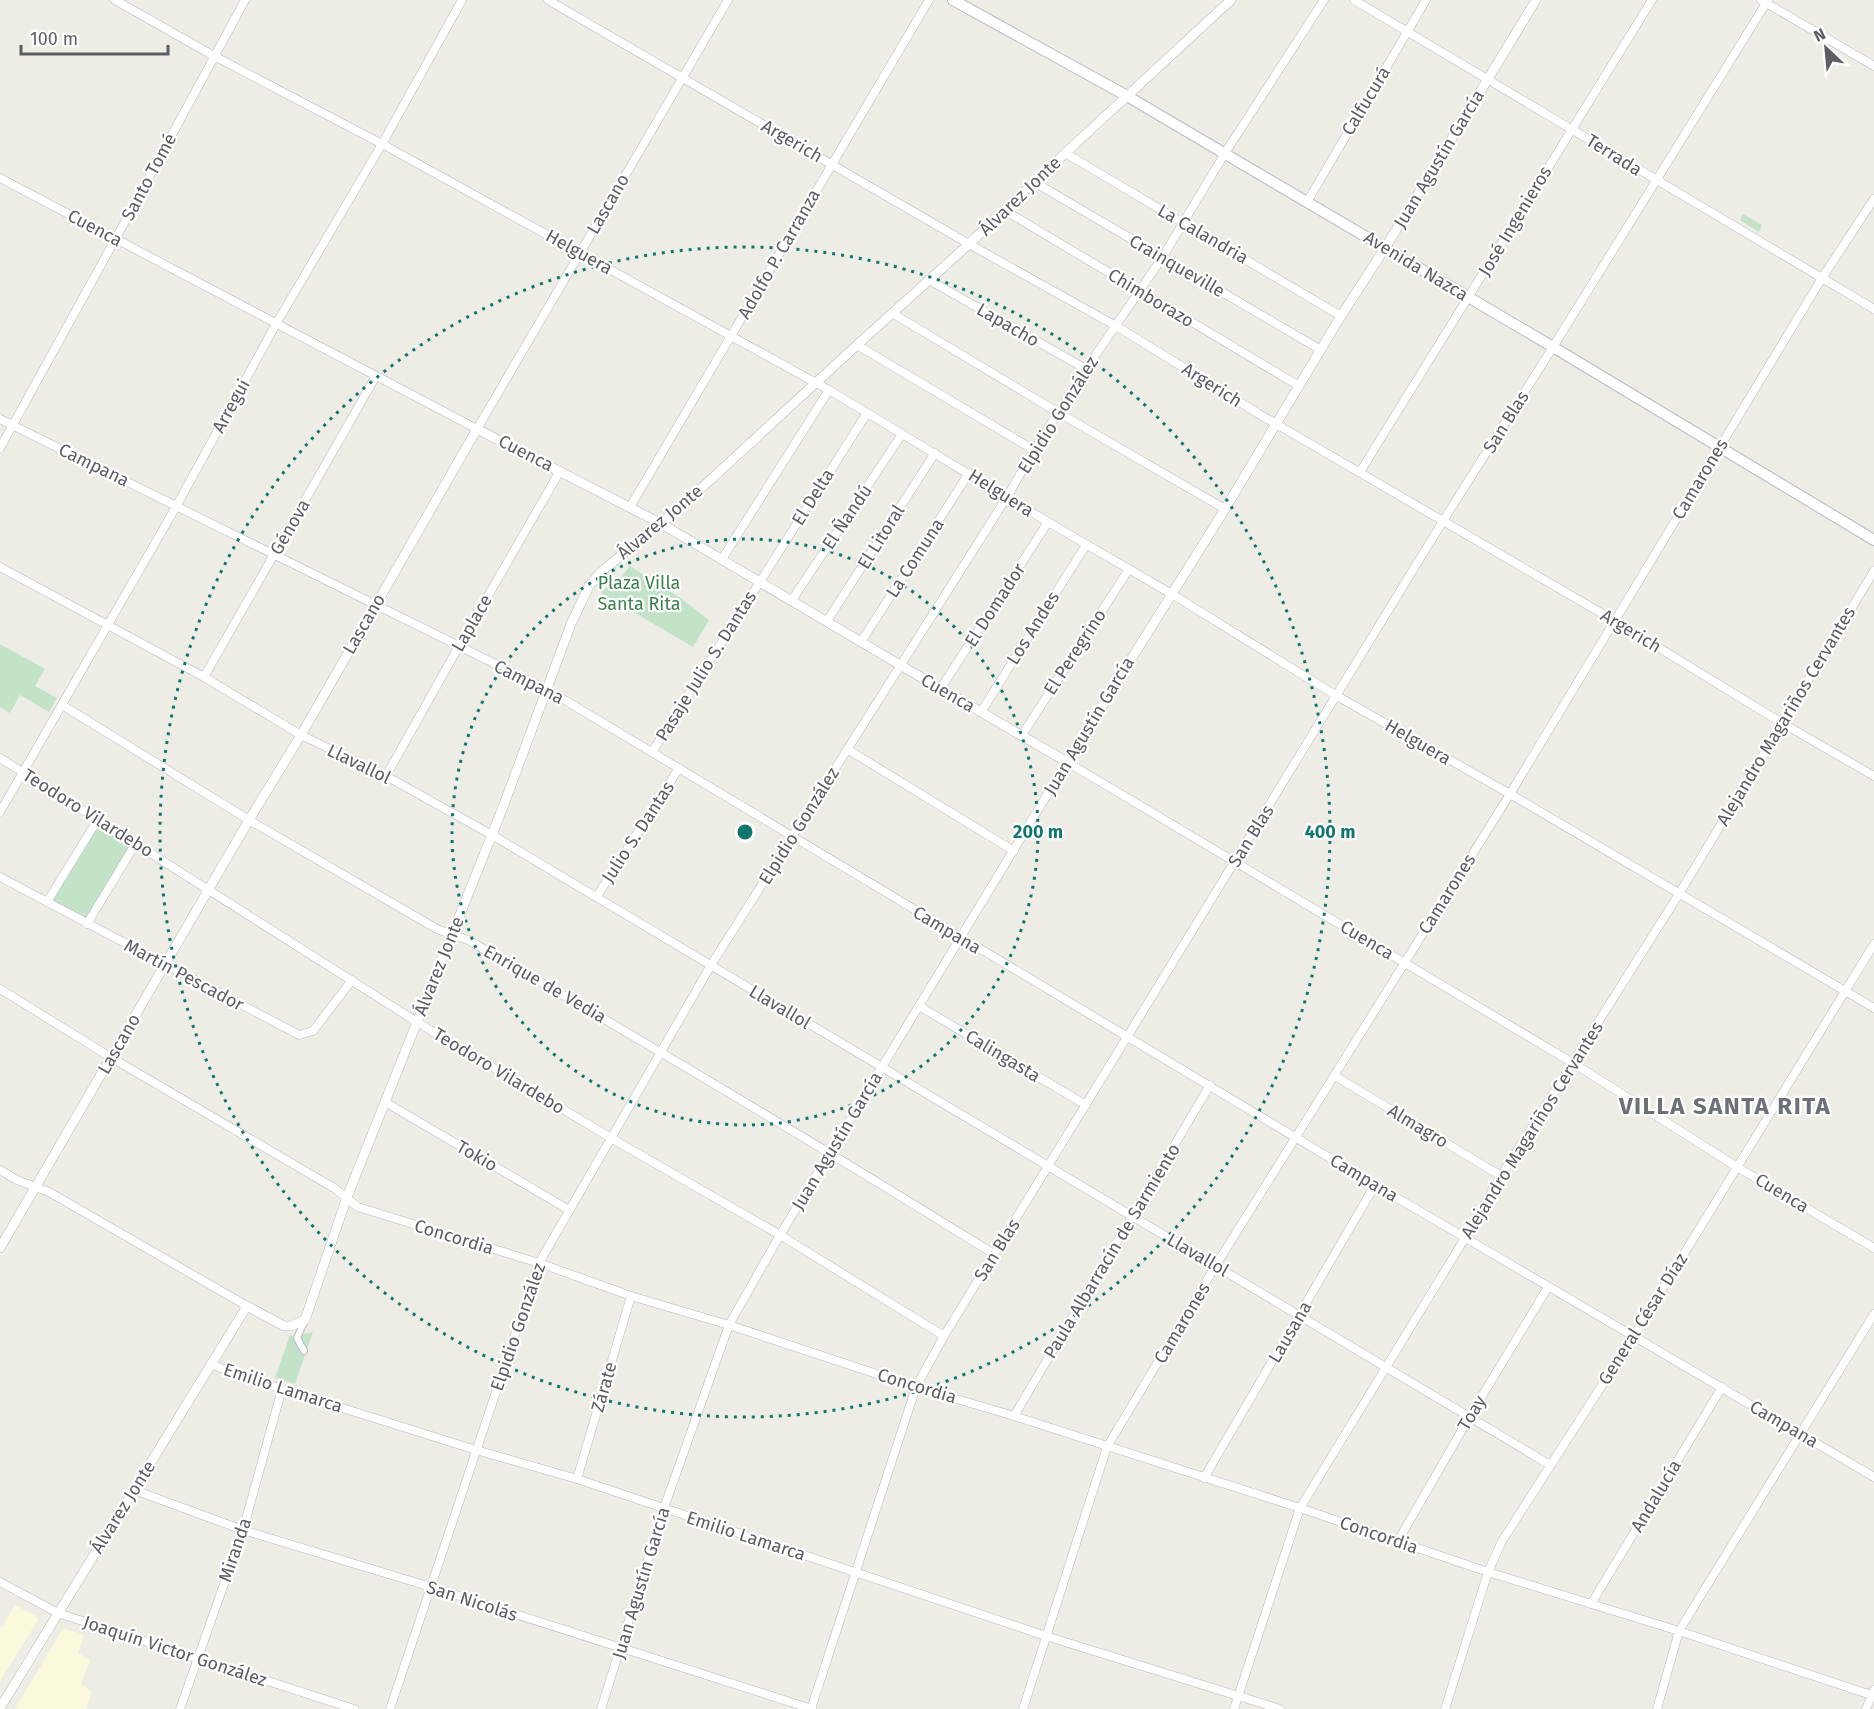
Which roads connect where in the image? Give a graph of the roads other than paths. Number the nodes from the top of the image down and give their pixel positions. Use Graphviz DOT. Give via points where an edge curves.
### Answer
graph roads {
  1 [pos="115,0"];
  2 [pos="245,0"];
  3 [pos="462,0"];
  4 [pos="548,0"];
  5 [pos="728,0"];
  6 [pos="929,0"];
  7 [pos="953,0"];
  8 [pos="1231,0"];
  9 [pos="1324,0"];
  10 [pos="1354,0"];
  11 [pos="1426,0"];
  12 [pos="1536,0"];
  13 [pos="1652,0"];
  14 [pos="1765,1"];
  15 [pos="1407,32"];
  16 [pos="214,56"];
  17 [pos="1874,66"];
  18 [pos="681,78"];
  19 [pos="1488,80"];
  20 [pos="1127,96"];
  21 [pos="1571,128"];
  22 [pos="382,144"];
  23 [pos="1065,153"];
  24 [pos="1225,153"];
  25 [pos="832,164"];
  26 [pos="0,178"];
  27 [pos="1656,180"];
  28 [pos="1034,182"];
  29 [pos="1874,199"];
  30 [pos="1307,202"];
  31 [pos="1004,210"];
  32 [pos="1183,222"];
  33 [pos="116,238"];
  34 [pos="969,244"];
  35 [pos="1385,248"];
  36 [pos="580,253"];
  37 [pos="1162,258"];
  38 [pos="1822,278"];
  39 [pos="929,280"];
  40 [pos="1139,291"];
  41 [pos="1468,298"];
  42 [pos="1874,309"];
  43 [pos="892,313"];
  44 [pos="1341,316"];
  45 [pos="276,324"];
  46 [pos="1116,326"];
  47 [pos="730,336"];
  48 [pos="857,345"];
  49 [pos="1553,347"];
  50 [pos="1321,350"];
  51 [pos="1086,369"];
  52 [pos="376,376"];
  53 [pos="815,382"];
  54 [pos="1299,386"];
  55 [pos="830,390"];
  56 [pos="867,413"];
  57 [pos="1059,413"];
  58 [pos="0,419"];
  59 [pos="1275,423"];
  60 [pos="13,425"];
  61 [pos="477,429"];
  62 [pos="902,434"];
  63 [pos="1720,447"];
  64 [pos="0,448"];
  65 [pos="1034,450"];
  66 [pos="934,453"];
  67 [pos="560,471"];
  68 [pos="1360,472"];
  69 [pos="969,473"];
  70 [pos="1007,497"];
  71 [pos="177,505"];
  72 [pos="630,507"];
  73 [pos="1224,509"];
  74 [pos="1443,521"];
  75 [pos="1048,522"];
  76 [pos="660,523"];
  77 [pos="1874,540"];
  78 [pos="1086,545"];
  79 [pos="274,554"];
  80 [pos="722,559"];
  81 [pos="0,567"];
  82 [pos="1129,569"];
  83 [pos="1874,571"];
  84 [pos="760,581"];
  85 [pos="1170,593"];
  86 [pos="792,600"];
  87 [pos="376,604"];
  88 [pos="827,621"];
  89 [pos="1615,621"];
  90 [pos="108,624"];
  91 [pos="861,642"];
  92 [pos="459,646"];
  93 [pos="900,665"];
  94 [pos="204,677"];
  95 [pos="941,688"];
  96 [pos="548,690"];
  97 [pos="1337,696"];
  98 [pos="62,705"];
  99 [pos="981,712"];
  100 [pos="1782,723"];
  101 [pos="301,735"];
  102 [pos="1022,735"];
  103 [pos="847,749"];
  104 [pos="652,752"];
  105 [pos="0,758"];
  106 [pos="1066,762"];
  107 [pos="679,768"];
  108 [pos="23,772"];
  109 [pos="386,776"];
  110 [pos="1874,776"];
  111 [pos="1510,794"];
  112 [pos="0,812"];
  113 [pos="98,819"];
  114 [pos="249,820"];
  115 [pos="492,835"];
  116 [pos="792,836"];
  117 [pos="136,843"];
  118 [pos="1014,851"];
  119 [pos="1235,862"];
  120 [pos="0,877"];
  121 [pos="210,889"];
  122 [pos="1679,894"];
  123 [pos="597,896"];
  124 [pos="47,902"];
  125 [pos="87,924"];
  126 [pos="451,934"];
  127 [pos="960,938"];
  128 [pos="1874,944"];
  129 [pos="1404,962"];
  130 [pos="711,965"];
  131 [pos="165,966"];
  132 [pos="352,980"];
  133 [pos="0,989"];
  134 [pos="1845,991"];
  135 [pos="919,1006"];
  136 [pos="1874,1008"];
  137 [pos="417,1022"];
  138 [pos="1127,1036"];
  139 [pos="661,1052"];
  140 [pos="112,1058"];
  141 [pos="1573,1063"];
  142 [pos="881,1068"];
  143 [pos="1335,1076"];
  144 [pos="1210,1085"];
  145 [pos="385,1102"];
  146 [pos="1086,1105"];
  147 [pos="1297,1137"];
  148 [pos="611,1138"];
  149 [pos="830,1152"];
  150 [pos="1049,1167"];
  151 [pos="1737,1167"];
  152 [pos="0,1170"];
  153 [pos="1501,1176"];
  154 [pos="1375,1185"];
  155 [pos="34,1187"];
  156 [pos="347,1197"];
  157 [pos="569,1210"];
  158 [pos="1132,1217"];
  159 [pos="780,1235"];
  160 [pos="1465,1238"];
  161 [pos="0,1248"];
  162 [pos="1874,1248"];
  163 [pos="994,1254"];
  164 [pos="539,1263"];
  165 [pos="1216,1265"];
  166 [pos="1548,1287"];
  167 [pos="631,1296"];
  168 [pos="247,1306"];
  169 [pos="1874,1314"];
  170 [pos="1300,1316"];
  171 [pos="305,1320"];
  172 [pos="729,1325"];
  173 [pos="944,1336"];
  174 [pos="1632,1337"];
  175 [pos="304,1351"];
  176 [pos="212,1365"];
  177 [pos="1385,1367"];
  178 [pos="916,1387"];
  179 [pos="1722,1387"];
  180 [pos="282,1389"];
  181 [pos="1014,1416"];
  182 [pos="1470,1416"];
  183 [pos="1801,1433"];
  184 [pos="1107,1447"];
  185 [pos="476,1450"];
  186 [pos="1550,1465"];
  187 [pos="1874,1477"];
  188 [pos="1204,1478"];
  189 [pos="577,1479"];
  190 [pos="134,1490"];
  191 [pos="1300,1508"];
  192 [pos="664,1509"];
  193 [pos="243,1530"];
  194 [pos="1398,1541"];
  195 [pos="855,1572"];
  196 [pos="1488,1572"];
  197 [pos="0,1582"];
  198 [pos="431,1587"];
  199 [pos="1591,1604"];
  200 [pos="58,1613"];
  201 [pos="1679,1631"];
  202 [pos="1046,1636"];
  203 [pos="620,1648"];
  204 [pos="197,1658"];
  205 [pos="1873,1694"];
  206 [pos="1238,1695"];
  207 [pos="0,1708"];
  208 [pos="180,1709"];
  209 [pos="354,1709"];
  210 [pos="390,1709"];
  211 [pos="601,1709"];
  212 [pos="811,1709"];
  213 [pos="1023,1709"];
  214 [pos="1234,1709"];
  215 [pos="1280,1709"];
  216 [pos="1445,1709"];
  217 [pos="1657,1709"];
  218 [pos="1866,1709"];
  1 -- 16 [label="street, Helguera"];
  2 -- 16 [label="street, Santo Tomé"];
  3 -- 22 [label="street, Arregui"];
  4 -- 18 [label="street, Argerich"];
  5 -- 18 [label="street, Lascano"];
  6 -- 25 [label="street, Adolfo P. Carranza"];
  7 -- 20 [label="main road, Avenida Nazca"];
  8 -- 20 [label="street, Álvarez Jonte"];
  9 -- 24 [label="street, Elpidio González"];
  10 -- 15 [label="street, Terrada"];
  11 -- 15 [label="street, Calfucurá"];
  12 -- 19 [label="street, Juan Agustín García"];
  13 -- 21 [label="street, José Ingenieros"];
  14 -- 17 [label="street"];
  14 -- 27 [label="street, San Blas"];
  15 -- 19 [label="street, Terrada"];
  15 -- 30 [label="street, Calfucurá"];
  16 -- 22 [label="street, Helguera"];
  16 -- 33 [label="street, Santo Tomé"];
  18 -- 25 [label="street, Argerich"];
  18 -- 36 [label="street, Lascano"];
  19 -- 21 [label="street, Terrada"];
  19 -- 35 [label="street, Juan Agustín García"];
  20 -- 23 [label="street, Álvarez Jonte"];
  20 -- 24 [label="main road, Avenida Nazca"];
  21 -- 27 [label="street, Terrada"];
  21 -- 41 [label="street, José Ingenieros"];
  22 -- 36 [label="street, Helguera"];
  22 -- 45 [label="street, Arregui"];
  23 -- 28 [label="street, Álvarez Jonte"];
  23 -- 32 [label="street, La Calandria"];
  24 -- 30 [label="main road, Avenida Nazca"];
  24 -- 32 [label="street, Elpidio González"];
  25 -- 34 [label="street, Argerich"];
  25 -- 47 [label="street, Adolfo P. Carranza"];
  26 -- 33 [label="street, Cuenca"];
  27 -- 38 [label="street, Terrada"];
  27 -- 49 [label="street, San Blas"];
  28 -- 31 [label="street, Álvarez Jonte"];
  28 -- 37 [label="street, Crainqueville"];
  29 -- 38 [label="street, Camarones"];
  30 -- 35 [label="main road, Avenida Nazca"];
  31 -- 34 [label="street, Álvarez Jonte"];
  31 -- 40 [label="street, Chimborazo"];
  32 -- 37 [label="street, Elpidio González"];
  32 -- 44 [label="street, La Calandria"];
  33 -- 45 [label="street, Cuenca"];
  33 -- 60 [label="street, Santo Tomé"];
  34 -- 39 [label="street, Álvarez Jonte"];
  34 -- 46 [label="street, Argerich"];
  35 -- 41 [label="main road, Avenida Nazca"];
  35 -- 44 [label="street, Juan Agustín García"];
  36 -- 47 [label="street, Helguera"];
  36 -- 61 [label="street, Lascano"];
  37 -- 40 [label="street, Elpidio González"];
  37 -- 50 [label="street, Crainqueville"];
  38 -- 42 [label="street, Terrada"];
  38 -- 63 [label="street, Camarones"];
  39 -- 43 [label="street, Álvarez Jonte"];
  39 -- 51 [label="street, Lapacho"];
  40 -- 46 [label="street, Elpidio González"];
  40 -- 54 [label="street, Chimborazo"];
  41 -- 49 [label="main road, Avenida Nazca"];
  41 -- 68 [label="street, José Ingenieros"];
  43 -- 48 [label="street, Álvarez Jonte"];
  43 -- 57 [label="street"];
  44 -- 50 [label="street, Juan Agustín García"];
  45 -- 52 [label="street, Cuenca"];
  45 -- 71 [label="street, Arregui"];
  46 -- 51 [label="street, Elpidio González"];
  46 -- 59 [label="street, Argerich"];
  47 -- 53 [label="street, Helguera"];
  47 -- 72 [label="street, Adolfo P. Carranza"];
  48 -- 53 [label="street, Álvarez Jonte"];
  48 -- 65 [label="street"];
  49 -- 63 [label="main road, Avenida Nazca"];
  49 -- 74 [label="street, San Blas"];
  50 -- 54 [label="street, Juan Agustín García"];
  51 -- 57 [label="street, Elpidio González"];
  52 -- 61 [label="street, Cuenca"];
  52 -- 79 [label="street, Génova"];
  53 -- 55 [label="street, Helguera"];
  53 -- 76 [label="street, Álvarez Jonte"];
  54 -- 59 [label="street, Juan Agustín García"];
  55 -- 56 [label="street, Helguera"];
  55 -- 80 [label="street"];
  56 -- 62 [label="street, Helguera"];
  56 -- 84 [label="street, El Delta"];
  57 -- 65 [label="street, Elpidio González"];
  57 -- 73 [label="street"];
  58 -- 60 [label="street, Campana"];
  59 -- 68 [label="street, Argerich"];
  59 -- 73 [label="street, Juan Agustín García"];
  60 -- 64 [label="street, Santo Tomé"];
  60 -- 71 [label="street, Campana"];
  61 -- 67 [label="street, Cuenca"];
  61 -- 87 [label="street, Lascano"];
  62 -- 66 [label="street, Helguera"];
  62 -- 86 [label="street, El Ñandú"];
  63 -- 77 [label="main road, Avenida Nazca"];
  63 -- 89 [label="street, Camarones"];
  65 -- 70 [label="street, Elpidio González"];
  66 -- 69 [label="street, Helguera"];
  66 -- 88 [label="street, El Litoral"];
  67 -- 72 [label="street, Cuenca"];
  67 -- 92 [label="street, Laplace"];
  68 -- 74 [label="street, Argerich"];
  69 -- 70 [label="street, Helguera"];
  69 -- 91 [label="street, La Comuna"];
  70 -- 75 [label="street, Helguera"];
  70 -- 93 [label="street, Elpidio González"];
  71 -- 79 [label="street, Campana"];
  71 -- 90 [label="street, Arregui"];
  72 -- 76 [label="street, Cuenca"];
  73 -- 85 [label="street, Juan Agustín García"];
  74 -- 89 [label="street, Argerich"];
  74 -- 97 [label="street, San Blas"];
  75 -- 78 [label="street, Helguera"];
  75 -- 95 [label="street, El Domador"];
  76 -- 80 [label="street, Cuenca"];
  76 -- 96 [label="street, Álvarez Jonte" via="589,586"];
  78 -- 82 [label="street, Helguera"];
  78 -- 99 [label="street, Los Andes"];
  79 -- 87 [label="street, Campana"];
  79 -- 94 [label="street, Génova"];
  80 -- 84 [label="street, Cuenca"];
  81 -- 90 [label="street, Llavallol"];
  82 -- 85 [label="street, Helguera"];
  82 -- 102 [label="street, El Peregrino"];
  83 -- 100 [label="street, Alejandro Magariños Cervantes"];
  84 -- 86 [label="street, Cuenca"];
  84 -- 104 [label="street, Pasaje Julio S. Dantas"];
  85 -- 97 [label="street, Helguera"];
  85 -- 106 [label="street, Juan Agustín García"];
  86 -- 88 [label="street, Cuenca"];
  87 -- 92 [label="street, Campana"];
  87 -- 101 [label="street, Lascano"];
  88 -- 91 [label="street, Cuenca"];
  89 -- 100 [label="street, Argerich"];
  89 -- 111 [label="street, Camarones"];
  90 -- 94 [label="street, Llavallol"];
  90 -- 98 [label="street, Arregui"];
  91 -- 93 [label="street, Cuenca"];
  92 -- 96 [label="street, Campana"];
  92 -- 109 [label="street, Laplace"];
  93 -- 95 [label="street, Cuenca"];
  93 -- 103 [label="street, Elpidio González"];
  94 -- 101 [label="street, Llavallol"];
  95 -- 99 [label="street, Cuenca"];
  96 -- 104 [label="street, Campana"];
  96 -- 115 [label="street, Álvarez Jonte"];
  97 -- 111 [label="street, Helguera"];
  97 -- 119 [label="street, San Blas"];
  98 -- 108 [label="street, Arregui"];
  98 -- 114 [label="street, Enrique de Vedia"];
  99 -- 102 [label="street, Cuenca"];
  100 -- 110 [label="street, Argerich"];
  100 -- 122 [label="street, Alejandro Magariños Cervantes"];
  101 -- 109 [label="street, Llavallol"];
  101 -- 114 [label="street, Lascano"];
  102 -- 106 [label="street, Cuenca"];
  103 -- 116 [label="street, Elpidio González"];
  103 -- 118 [label="street"];
  104 -- 107 [label="street, Campana"];
  105 -- 108 [label="street, Teodoro Vilardebo"];
  106 -- 118 [label="street, Juan Agustín García"];
  106 -- 119 [label="street, Cuenca"];
  107 -- 116 [label="street, Campana"];
  107 -- 123 [label="street, Julio S. Dantas"];
  108 -- 112 [label="street, Arregui"];
  108 -- 113 [label="street, Teodoro Vilardebo"];
  109 -- 115 [label="street, Llavallol"];
  111 -- 122 [label="street, Helguera"];
  111 -- 129 [label="street, Camarones"];
  113 -- 117 [label="street, Teodoro Vilardebo"];
  113 -- 124 [label="street"];
  114 -- 121 [label="street, Lascano"];
  114 -- 126 [label="street, Enrique de Vedia"];
  115 -- 123 [label="street, Llavallol"];
  115 -- 126 [label="street, Álvarez Jonte"];
  116 -- 127 [label="street, Campana"];
  116 -- 130 [label="street, Elpidio González"];
  117 -- 121 [label="street, Teodoro Vilardebo"];
  117 -- 125 [label="street"];
  118 -- 127 [label="street, Juan Agustín García"];
  119 -- 129 [label="street, Cuenca"];
  119 -- 138 [label="street, San Blas"];
  120 -- 124 [label="street, Martín Pescador"];
  121 -- 131 [label="street, Lascano"];
  121 -- 132 [label="street, Teodoro Vilardebo"];
  122 -- 134 [label="street, Helguera"];
  122 -- 141 [label="street, Alejandro Magariños Cervantes"];
  123 -- 130 [label="street, Llavallol"];
  124 -- 125 [label="street, Martín Pescador"];
  125 -- 131 [label="street, Martín Pescador"];
  126 -- 137 [label="street, Álvarez Jonte"];
  126 -- 139 [label="street, Enrique de Vedia" via="468,940"];
  127 -- 135 [label="street, Juan Agustín García"];
  127 -- 138 [label="street, Campana"];
  128 -- 134 [label="street, General César Díaz"];
  129 -- 141 [label="street, Cuenca"];
  129 -- 143 [label="street, Camarones"];
  130 -- 139 [label="street, Elpidio González"];
  130 -- 142 [label="street, Llavallol"];
  131 -- 132 [label="street, Martín Pescador" via="299,1035 313,1031"];
  131 -- 140 [label="street, Lascano"];
  132 -- 137 [label="street, Teodoro Vilardebo"];
  133 -- 140 [label="street, Concordia"];
  134 -- 136 [label="street, Helguera"];
  134 -- 151 [label="street, General César Díaz"];
  135 -- 142 [label="street, Juan Agustín García"];
  135 -- 146 [label="street, Calingasta"];
  137 -- 145 [label="street, Álvarez Jonte"];
  137 -- 148 [label="street, Teodoro Vilardebo"];
  138 -- 144 [label="street, Campana"];
  138 -- 146 [label="street, San Blas"];
  139 -- 148 [label="street, Elpidio González"];
  139 -- 149 [label="street, Enrique de Vedia"];
  140 -- 155 [label="street, Lascano"];
  140 -- 156 [label="street, Concordia"];
  141 -- 151 [label="street, Cuenca"];
  141 -- 153 [label="street, Alejandro Magariños Cervantes"];
  142 -- 149 [label="street, Juan Agustín García"];
  142 -- 150 [label="street, Llavallol"];
  143 -- 147 [label="street, Camarones"];
  143 -- 153 [label="street, Almagro"];
  144 -- 147 [label="street, Campana"];
  144 -- 158 [label="street, Paula Albarracín de Sarmiento"];
  145 -- 156 [label="street, Álvarez Jonte"];
  145 -- 157 [label="street, Tokio"];
  146 -- 150 [label="street, San Blas"];
  147 -- 154 [label="street, Campana"];
  147 -- 165 [label="street, Camarones"];
  148 -- 157 [label="street, Elpidio González"];
  148 -- 159 [label="street, Teodoro Vilardebo"];
  149 -- 159 [label="street, Juan Agustín García"];
  149 -- 163 [label="street, Enrique de Vedia"];
  150 -- 158 [label="street, Llavallol"];
  150 -- 163 [label="street, San Blas"];
  151 -- 162 [label="street, Cuenca"];
  151 -- 174 [label="street, General César Díaz"];
  152 -- 155 [label="street"];
  153 -- 160 [label="street, Alejandro Magariños Cervantes"];
  154 -- 160 [label="street, Campana"];
  154 -- 170 [label="street, Lausana"];
  155 -- 161 [label="street, Lascano"];
  155 -- 168 [label="street"];
  156 -- 164 [label="street, Concordia" via="358,1207"];
  156 -- 171 [label="street, Álvarez Jonte"];
  157 -- 164 [label="street, Elpidio González"];
  158 -- 165 [label="street, Llavallol"];
  158 -- 181 [label="street, Paula Albarracín de Sarmiento"];
  159 -- 172 [label="street, Juan Agustín García"];
  159 -- 173 [label="street, Teodoro Vilardebo"];
  160 -- 166 [label="street, Campana"];
  160 -- 177 [label="street, Alejandro Magariños Cervantes"];
  163 -- 173 [label="street, San Blas"];
  164 -- 167 [label="street, Concordia"];
  164 -- 185 [label="street, Elpidio González"];
  165 -- 170 [label="street, Llavallol"];
  165 -- 184 [label="street, Camarones"];
  166 -- 174 [label="street, Campana"];
  166 -- 182 [label="street, Toay"];
  167 -- 172 [label="street, Concordia"];
  167 -- 189 [label="street, Zárate"];
  168 -- 171 [label="street" via="284,1326"];
  168 -- 176 [label="street, Álvarez Jonte"];
  169 -- 183 [label="street"];
  170 -- 177 [label="street, Llavallol"];
  170 -- 188 [label="street, Lausana"];
  171 -- 175 [label="street" via="297,1338"];
  172 -- 178 [label="street, Concordia"];
  172 -- 192 [label="street, Juan Agustín García"];
  173 -- 178 [label="street, San Blas"];
  174 -- 179 [label="street, Campana"];
  174 -- 186 [label="street, General César Díaz"];
  176 -- 180 [label="street, Emilio Lamarca"];
  176 -- 190 [label="street, Álvarez Jonte"];
  177 -- 182 [label="street, Llavallol"];
  177 -- 191 [label="street, Alejandro Magariños Cervantes"];
  178 -- 181 [label="street, Concordia"];
  178 -- 195 [label="street, San Blas"];
  179 -- 183 [label="street, Campana"];
  179 -- 199 [label="street, Andalucía"];
  180 -- 185 [label="street, Emilio Lamarca"];
  180 -- 193 [label="street, Miranda"];
  181 -- 184 [label="street, Concordia"];
  182 -- 186 [label="street, Llavallol"];
  182 -- 194 [label="street, Toay"];
  183 -- 187 [label="street, Campana"];
  183 -- 201 [label="street"];
  184 -- 188 [label="street, Concordia"];
  184 -- 202 [label="street, Camarones"];
  185 -- 189 [label="street, Emilio Lamarca"];
  185 -- 198 [label="street, Elpidio González"];
  186 -- 196 [label="street, General César Díaz" via="1496,1551"];
  188 -- 191 [label="street, Concordia"];
  189 -- 192 [label="street, Emilio Lamarca"];
  190 -- 193 [label="street, San Nicolás"];
  190 -- 200 [label="street, Álvarez Jonte"];
  191 -- 194 [label="street, Concordia"];
  191 -- 206 [label="street, Alejandro Magariños Cervantes"];
  192 -- 195 [label="street, Emilio Lamarca"];
  192 -- 203 [label="street, Juan Agustín García"];
  193 -- 198 [label="street, San Nicolás"];
  193 -- 204 [label="street, Miranda"];
  194 -- 196 [label="street, Concordia"];
  195 -- 202 [label="street, Emilio Lamarca"];
  195 -- 212 [label="street, San Blas"];
  196 -- 199 [label="street, Concordia"];
  196 -- 216 [label="street, General César Díaz"];
  197 -- 200 [label="street, Joaquín Victor González"];
  198 -- 203 [label="street, San Nicolás"];
  198 -- 210 [label="street, Elpidio González"];
  199 -- 201 [label="street, Concordia"];
  200 -- 204 [label="street, Joaquín Victor González"];
  200 -- 207 [label="street, Álvarez Jonte"];
  201 -- 205 [label="street, Concordia"];
  201 -- 217 [label="street"];
  202 -- 206 [label="street, Emilio Lamarca"];
  202 -- 213 [label="street, Camarones"];
  203 -- 211 [label="street, Juan Agustín García"];
  203 -- 212 [label="street, San Nicolás"];
  204 -- 208 [label="street, Miranda"];
  204 -- 209 [label="street, Joaquín Victor González"];
  205 -- 218 [label="street"];
  206 -- 214 [label="street, Alejandro Magariños Cervantes"];
  206 -- 215 [label="street, Emilio Lamarca"];
}
